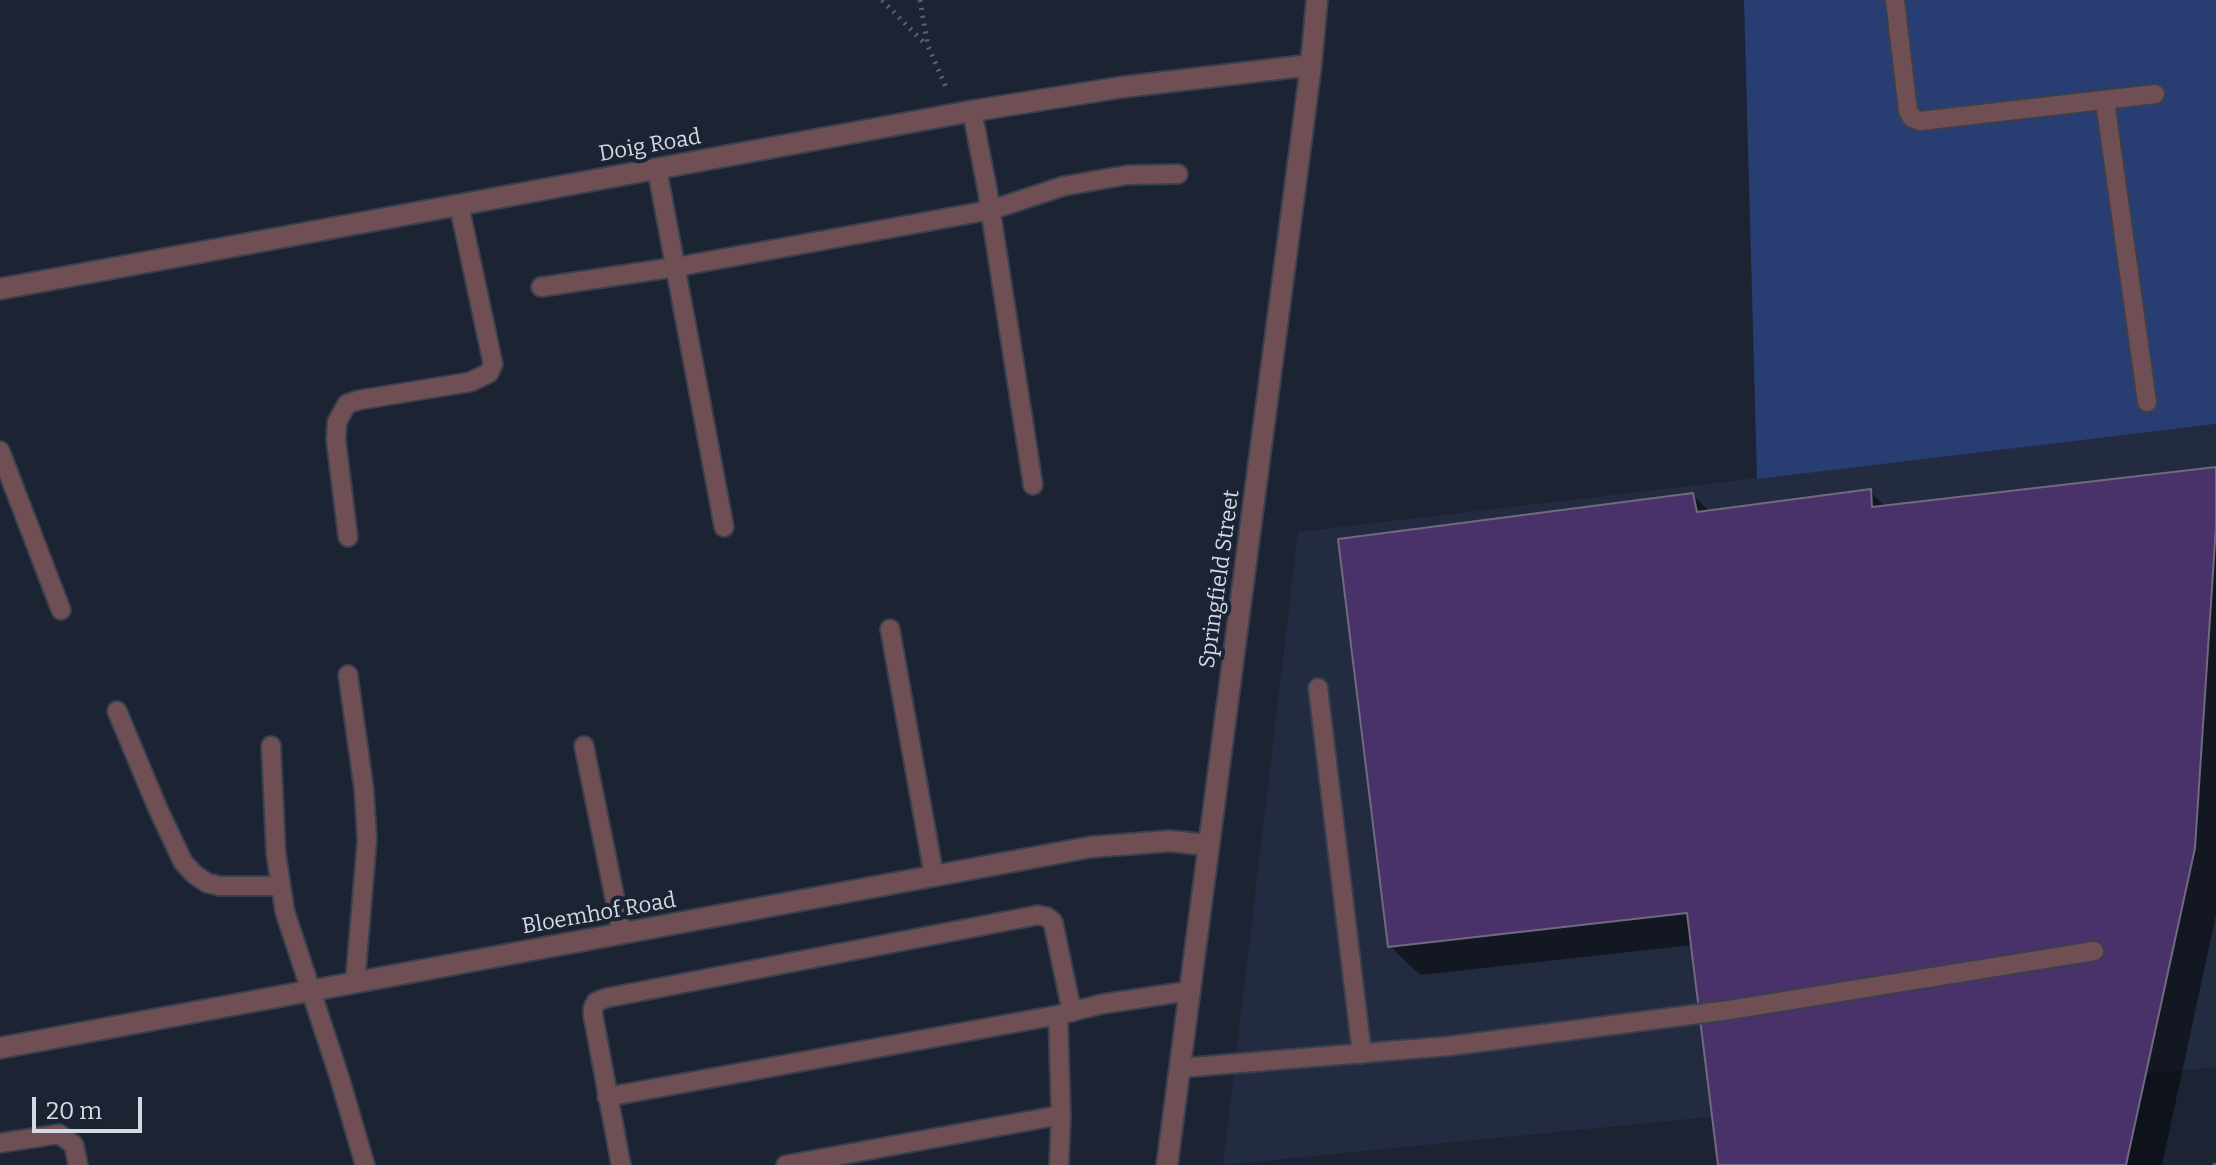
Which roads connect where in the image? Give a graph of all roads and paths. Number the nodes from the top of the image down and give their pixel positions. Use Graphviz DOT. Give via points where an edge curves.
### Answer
graph roads {
  1 [pos="882,0"];
  2 [pos="920,0"];
  3 [pos="1317,0"];
  4 [pos="1895,0"];
  5 [pos="928,46"];
  6 [pos="1311,65"];
  7 [pos="2155,94"];
  8 [pos="2105,101"];
  9 [pos="965,112"];
  10 [pos="657,169"];
  11 [pos="1178,174"];
  12 [pos="459,205"];
  13 [pos="991,210"];
  14 [pos="676,267"];
  15 [pos="541,287"];
  16 [pos="0,289"];
  17 [pos="2147,402"];
  18 [pos="0,451"];
  19 [pos="1033,485"];
  20 [pos="724,527"];
  21 [pos="348,537"];
  22 [pos="61,610"];
  23 [pos="890,629"];
  24 [pos="348,675"];
  25 [pos="1318,688"];
  26 [pos="117,711"];
  27 [pos="271,746"];
  28 [pos="584,746"];
  29 [pos="1208,845"];
  30 [pos="934,876"];
  31 [pos="281,886"];
  32 [pos="622,934"];
  33 [pos="2094,951"];
  34 [pos="355,983"];
  35 [pos="310,991"];
  36 [pos="1189,991"];
  37 [pos="1065,1013"];
  38 [pos="0,1048"];
  39 [pos="1362,1054"];
  40 [pos="1180,1068"];
  41 [pos="607,1097"];
  42 [pos="1061,1115"];
  43 [pos="0,1143"];
  44 [pos="78,1165"];
  45 [pos="365,1165"];
  46 [pos="621,1165"];
  47 [pos="786,1165"];
  48 [pos="1059,1165"];
  49 [pos="1167,1165"];
  1 -- 5 [label="path"];
  2 -- 5 [label="path"];
  3 -- 6 [label="street, Springfield Street"];
  4 -- 8 [label="lane" via="1912,118 1930,121"];
  5 -- 9 [label="path"];
  6 -- 9 [label="street, Doig Road"];
  6 -- 29 [label="street, Springfield Street"];
  7 -- 8 [label="lane"];
  8 -- 17 [label="lane"];
  9 -- 10 [label="street, Doig Road"];
  9 -- 13 [label="lane"];
  10 -- 12 [label="street, Doig Road"];
  10 -- 14 [label="lane"];
  11 -- 13 [label="lane" via="1127,175 1064,186"];
  12 -- 16 [label="street, Doig Road"];
  12 -- 21 [label="lane" via="493,364 489,373 470,382 347,404 337,422 336,440"];
  13 -- 14 [label="lane"];
  13 -- 19 [label="lane"];
  14 -- 15 [label="lane"];
  14 -- 20 [label="lane"];
  18 -- 22 [label="lane"];
  23 -- 30 [label="lane"];
  24 -- 34 [label="lane" via="367,840"];
  25 -- 39 [label="lane"];
  26 -- 31 [label="lane" via="164,823 194,874 220,886"];
  27 -- 31 [label="lane"];
  28 -- 32 [label="lane"];
  29 -- 30 [label="street, Bloemhof Road" via="1131,842"];
  29 -- 36 [label="street, Springfield Street"];
  30 -- 32 [label="street, Bloemhof Road"];
  31 -- 35 [label="lane"];
  32 -- 34 [label="street, Bloemhof Road"];
  33 -- 39 [label="lane" via="1729,1010"];
  34 -- 35 [label="street, Bloemhof Road"];
  35 -- 38 [label="street, Bloemhof Road"];
  35 -- 45 [label="lane"];
  36 -- 37 [label="lane"];
  36 -- 40 [label="street, Springfield Street"];
  37 -- 41 [label="lane"];
  37 -- 41 [label="lane" via="1053,922 1029,916 624,992 596,1002"];
  37 -- 42 [label="lane"];
  39 -- 40 [label="lane"];
  40 -- 49 [label="street, Springfield Street"];
  41 -- 46 [label="lane"];
  42 -- 47 [label="lane"];
  42 -- 48 [label="lane"];
  43 -- 44 [label="lane" via="59,1134 74,1145"];
}
